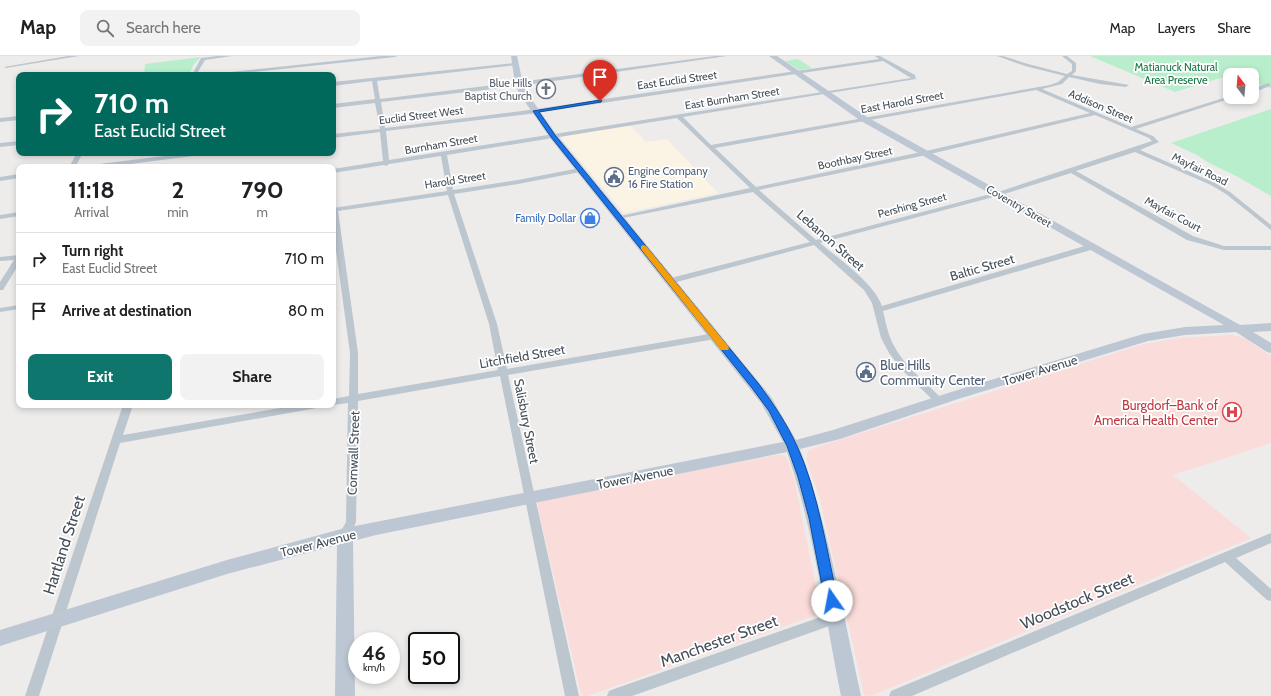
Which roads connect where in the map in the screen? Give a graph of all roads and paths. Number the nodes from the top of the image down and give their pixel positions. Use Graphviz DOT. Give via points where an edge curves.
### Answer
graph roads {
  1 [pos="77,56"];
  2 [pos="230,56"];
  3 [pos="396,56"];
  4 [pos="725,56"];
  5 [pos="772,56"];
  6 [pos="877,56"];
  7 [pos="999,56"];
  8 [pos="1064,56"];
  9 [pos="515,60"];
  10 [pos="884,60"];
  11 [pos="6,68"];
  12 [pos="196,72"];
  13 [pos="241,72"];
  14 [pos="797,73"];
  15 [pos="1069,76"];
  16 [pos="374,80"];
  17 [pos="336,84"];
  18 [pos="519,84"];
  19 [pos="1126,85"];
  20 [pos="1268,86"];
  21 [pos="1037,89"];
  22 [pos="1259,89"];
  23 [pos="827,93"];
  24 [pos="378,100"];
  25 [pos="1223,100"];
  26 [pos="336,106"];
  27 [pos="536,111"];
  28 [pos="1094,114"];
  29 [pos="678,116"];
  30 [pos="16,118"];
  31 [pos="864,119"];
  32 [pos="0,120"];
  33 [pos="1130,129"];
  34 [pos="382,130"];
  35 [pos="336,136"];
  36 [pos="553,136"];
  37 [pos="1156,142"];
  38 [pos="16,143"];
  39 [pos="0,145"];
  40 [pos="709,147"];
  41 [pos="1135,150"];
  42 [pos="926,153"];
  43 [pos="444,154"];
  44 [pos="178,156"];
  45 [pos="115,164"];
  46 [pos="386,164"];
  47 [pos="580,170"];
  48 [pos="336,171"];
  49 [pos="1072,171"];
  50 [pos="16,176"];
  51 [pos="0,178"];
  52 [pos="754,189"];
  53 [pos="450,192"];
  54 [pos="998,194"];
  55 [pos="336,210"];
  56 [pos="16,214"];
  57 [pos="0,217"];
  58 [pos="620,218"];
  59 [pos="1271,228"];
  60 [pos="336,230"];
  61 [pos="816,242"];
  62 [pos="1091,247"];
  63 [pos="1271,248"];
  64 [pos="16,257"];
  65 [pos="0,259"];
  66 [pos="16,262"];
  67 [pos="670,281"];
  68 [pos="0,288"];
  69 [pos="16,307"];
  70 [pos="880,309"];
  71 [pos="0,310"];
  72 [pos="1271,327"];
  73 [pos="1238,328"];
  74 [pos="714,336"];
  75 [pos="1271,349"];
  76 [pos="504,373"];
  77 [pos="354,398"];
  78 [pos="939,400"];
  79 [pos="336,401"];
  80 [pos="127,408"];
  81 [pos="300,408"];
  82 [pos="116,440"];
  83 [pos="792,446"];
  84 [pos="529,498"];
  85 [pos="346,535"];
  86 [pos="1271,538"];
  87 [pos="1227,557"];
  88 [pos="1271,596"];
  89 [pos="835,618"];
  90 [pos="56,620"];
  91 [pos="0,638"];
  92 [pos="32,696"];
  93 [pos="345,696"];
  94 [pos="572,696"];
  95 [pos="614,696"];
  96 [pos="852,696"];
  97 [pos="896,696"];
  1 -- 11 [label="street"];
  2 -- 12 [label="street" via="203,60"];
  3 -- 13 [label="street"];
  4 -- 18 [label="street"];
  5 -- 14 [label="main road, Coventry Street"];
  6 -- 10 [label="street"];
  7 -- 15 [label="street"];
  8 -- 15 [label="street" via="1072,61 1075,67"];
  9 -- 16 [label="street"];
  9 -- 18 [label="main road"];
  10 -- 14 [label="street, East Euclid Street"];
  10 -- 23 [label="street, East Burnham Street" via="915,78"];
  14 -- 23 [label="main road, Coventry Street"];
  14 -- 27 [label="street, East Euclid Street"];
  15 -- 19 [label="street"];
  15 -- 21 [label="street, East Harold Street" via="1060,83"];
  16 -- 17 [label="street"];
  16 -- 24 [label="street"];
  18 -- 24 [label="street"];
  18 -- 27 [label="main road"];
  20 -- 22 [label="street"];
  21 -- 28 [label="street, Addison Street"];
  21 -- 31 [label="street, East Harold Street"];
  23 -- 29 [label="street, East Burnham Street"];
  23 -- 31 [label="main road, Coventry Street"];
  24 -- 26 [label="street"];
  24 -- 34 [label="street"];
  25 -- 33 [label="street"];
  27 -- 34 [label="street, Euclid Street West"];
  27 -- 36 [label="main road"];
  28 -- 33 [label="street, Addison Street"];
  28 -- 42 [label="street, Boothbay Street"];
  29 -- 36 [label="street, East Burnham Street"];
  29 -- 40 [label="street, Lebanon Street"];
  30 -- 32 [label="street"];
  31 -- 40 [label="street, East Harold Street"];
  31 -- 42 [label="main road, Coventry Street"];
  33 -- 37 [label="street, Addison Street" via="1151,137"];
  34 -- 35 [label="street, Euclid Street West"];
  34 -- 46 [label="street"];
  36 -- 43 [label="street, Burnham Street"];
  36 -- 47 [label="main road"];
  37 -- 41 [label="street, Pershing Street"];
  38 -- 39 [label="street"];
  40 -- 52 [label="street, Lebanon Street"];
  41 -- 49 [label="street, Pershing Street"];
  41 -- 59 [label="street, Mayfair Road" via="1213,184"];
  42 -- 52 [label="street, Boothbay Street"];
  42 -- 54 [label="main road, Coventry Street"];
  43 -- 46 [label="street, Burnham Street"];
  43 -- 53 [label="street, Salisbury Street"];
  44 -- 45 [label="street"];
  46 -- 48 [label="street, Burnham Street"];
  47 -- 53 [label="street, Harold Street"];
  47 -- 58 [label="main road"];
  49 -- 54 [label="street, Pershing Street"];
  49 -- 63 [label="street, Mayfair Court" via="1190,238 1224,248"];
  50 -- 51 [label="street"];
  52 -- 58 [label="street, Boothbay Street"];
  52 -- 61 [label="street, Lebanon Street"];
  53 -- 55 [label="street, Harold Street"];
  53 -- 76 [label="street, Salisbury Street" via="493,324"];
  54 -- 61 [label="street, Pershing Street"];
  54 -- 62 [label="main road, Coventry Street"];
  56 -- 57 [label="street"];
  58 -- 67 [label="main road"];
  60 -- 77 [label="street, Cornwall Street" via="354,353"];
  61 -- 67 [label="street, Pershing Street"];
  61 -- 70 [label="street, Lebanon Street" via="867,288"];
  62 -- 70 [label="street, Baltic Street"];
  62 -- 73 [label="main road, Coventry Street"];
  64 -- 65 [label="street"];
  66 -- 68 [label="street"];
  67 -- 74 [label="main road"];
  69 -- 71 [label="street"];
  70 -- 78 [label="street, Lebanon Street" via="886,339 893,353"];
  72 -- 73 [label="main road, Tower Avenue"];
  73 -- 75 [label="main road, Coventry Street"];
  73 -- 78 [label="main road, Tower Avenue" via="1185,331 1147,337"];
  74 -- 76 [label="street, Litchfield Street"];
  74 -- 83 [label="main road" via="766,400"];
  76 -- 77 [label="street, Litchfield Street"];
  76 -- 84 [label="street, Salisbury Street"];
  77 -- 79 [label="street, Litchfield Street"];
  77 -- 85 [label="street, Cornwall Street" via="351,522"];
  78 -- 83 [label="main road, Tower Avenue" via="835,435"];
  80 -- 82 [label="street, Hartland Street"];
  81 -- 82 [label="street"];
  82 -- 90 [label="street, Hartland Street"];
  83 -- 84 [label="main road, Tower Avenue"];
  83 -- 89 [label="main road" via="814,518"];
  84 -- 85 [label="main road, Tower Avenue"];
  84 -- 94 [label="street, Salisbury Street"];
  85 -- 90 [label="main road, Tower Avenue" via="227,566"];
  85 -- 93 [label="main road, Cornwall Street"];
  86 -- 87 [label="street, Woodstock Street"];
  87 -- 88 [label="street"];
  87 -- 97 [label="street, Woodstock Street"];
  89 -- 95 [label="street, Manchester Street"];
  89 -- 96 [label="main road"];
  90 -- 91 [label="main road, Tower Avenue"];
  90 -- 92 [label="street, Hartland Street"];
}
